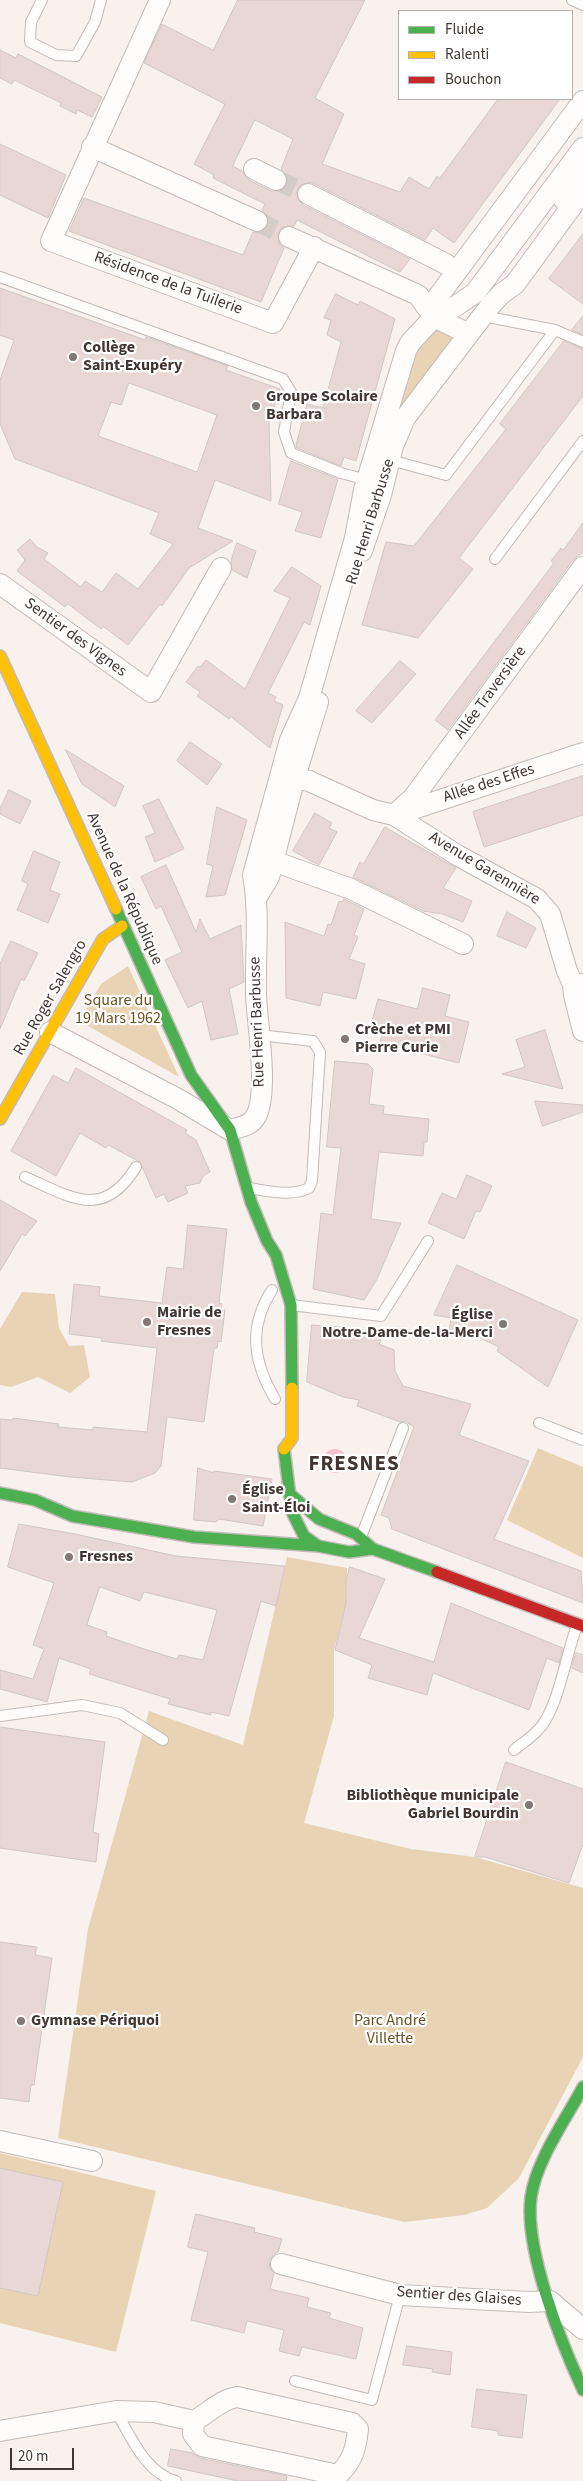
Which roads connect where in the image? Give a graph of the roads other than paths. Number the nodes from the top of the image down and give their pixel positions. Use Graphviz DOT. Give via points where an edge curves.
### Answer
graph roads {
  1 [pos="42,0"];
  2 [pos="101,0"];
  3 [pos="160,0"];
  4 [pos="572,0"];
  5 [pos="583,6"];
  6 [pos="583,102"];
  7 [pos="92,147"];
  8 [pos="583,148"];
  9 [pos="254,169"];
  10 [pos="583,175"];
  11 [pos="276,180"];
  12 [pos="583,192"];
  13 [pos="308,194"];
  14 [pos="257,221"];
  15 [pos="290,237"];
  16 [pos="314,247"];
  17 [pos="446,264"];
  18 [pos="0,277"];
  19 [pos="500,294"];
  20 [pos="465,301"];
  21 [pos="482,316"];
  22 [pos="434,317"];
  23 [pos="555,330"];
  24 [pos="469,334"];
  25 [pos="583,342"];
  26 [pos="583,441"];
  27 [pos="390,460"];
  28 [pos="367,480"];
  29 [pos="495,559"];
  30 [pos="583,567"];
  31 [pos="221,568"];
  32 [pos="0,584"];
  33 [pos="0,656"];
  34 [pos="583,753"];
  35 [pos="287,776"];
  36 [pos="394,815"];
  37 [pos="273,861"];
  38 [pos="257,897"];
  39 [pos="122,926"];
  40 [pos="462,944"];
  41 [pos="578,984"];
  42 [pos="583,1031"];
  43 [pos="50,1032"];
  44 [pos="259,1035"];
  45 [pos="583,1037"];
  46 [pos="583,1048"];
  47 [pos="0,1118"];
  48 [pos="230,1130"];
  49 [pos="136,1167"];
  50 [pos="25,1177"];
  51 [pos="245,1187"];
  52 [pos="267,1241"];
  53 [pos="428,1241"];
  54 [pos="272,1290"];
  55 [pos="291,1305"];
  56 [pos="272,1317"];
  57 [pos="274,1371"];
  58 [pos="275,1404"];
  59 [pos="538,1422"];
  60 [pos="403,1428"];
  61 [pos="275,1439"];
  62 [pos="583,1440"];
  63 [pos="284,1449"];
  64 [pos="0,1493"];
  65 [pos="291,1495"];
  66 [pos="308,1509"];
  67 [pos="299,1527"];
  68 [pos="360,1538"];
  69 [pos="278,1544"];
  70 [pos="318,1546"];
  71 [pos="373,1549"];
  72 [pos="580,1625"];
  73 [pos="0,1716"];
  74 [pos="163,1740"];
  75 [pos="514,1750"];
  76 [pos="583,2087"];
  77 [pos="0,2141"];
  78 [pos="92,2161"];
  79 [pos="281,2264"];
  80 [pos="400,2295"];
  81 [pos="550,2301"];
  82 [pos="583,2330"];
  83 [pos="295,2381"];
  84 [pos="583,2390"];
  85 [pos="116,2411"];
  86 [pos="194,2421"];
  87 [pos="0,2431"];
  88 [pos="176,2481"];
  1 -- 2 [label="lane" via="31,22 30,42 56,56 76,56 95,22"];
  3 -- 7 [label="street, Résidence de la Tuilerie"];
  4 -- 5 [label="lane"];
  6 -- 22 [label="street, Rue Henri Barbusse" via="437,298"];
  7 -- 14 [label="street"];
  7 -- 16 [label="street, Résidence de la Tuilerie" via="51,241 273,323"];
  8 -- 20 [label="street, Rue Henri Barbusse" via="475,293"];
  9 -- 11 [label="street"];
  10 -- 19 [label="street, Rue Henri Barbusse" via="507,277"];
  12 -- 19 [label="street, Rue Henri Barbusse" via="516,284"];
  13 -- 17 [label="street"];
  15 -- 16 [label="street"];
  16 -- 22 [label="street" via="418,295"];
  18 -- 28 [label="lane" via="283,379 291,392 284,432 291,453"];
  19 -- 21 [label="street, Rue Henri Barbusse"];
  20 -- 21 [label="street"];
  20 -- 22 [label="street, Rue Henri Barbusse"];
  21 -- 23 [label="lane"];
  21 -- 24 [label="street, Rue Henri Barbusse"];
  22 -- 24 [label="street"];
  22 -- 28 [label="street, Rue Henri Barbusse" via="406,351"];
  23 -- 25 [label="lane"];
  23 -- 27 [label="lane" via="446,475"];
  24 -- 27 [label="street, Rue Henri Barbusse" via="405,418"];
  26 -- 29 [label="lane"];
  27 -- 35 [label="street, Rue Henri Barbusse"];
  28 -- 35 [label="street, Rue Henri Barbusse" via="355,538 309,698 295,726"];
  30 -- 36 [label="street, Allée Traversière" via="413,798"];
  31 -- 32 [label="street, Sentier des Vignes" via="151,692"];
  33 -- 39 [label="street, Avenue de la République"];
  34 -- 36 [label="street, Allée des Effes"];
  35 -- 36 [label="street, Avenue Garennière" via="309,781 373,810"];
  35 -- 37 [label="street, Rue Henri Barbusse"];
  35 -- 38 [label="street, Rue Henri Barbusse" via="253,875"];
  36 -- 41 [label="street, Avenue Garennière" via="545,906 567,971"];
  37 -- 38 [label="street, Rue Henri Barbusse" via="269,877"];
  37 -- 40 [label="street" via="351,888"];
  38 -- 44 [label="street, Rue Henri Barbusse"];
  39 -- 43 [label="street, Rue Roger Salengro" via="103,939"];
  39 -- 48 [label="street, Avenue de la République" via="191,1075"];
  41 -- 42 [label="street, Avenue Garennière" via="574,995"];
  43 -- 47 [label="street, Rue Roger Salengro"];
  43 -- 48 [label="street" via="162,1090"];
  44 -- 48 [label="street, Rue Henri Barbusse" via="259,1108 249,1124"];
  44 -- 51 [label="lane" via="313,1041 320,1052 312,1181 309,1188 300,1193"];
  45 -- 46 [label="street"];
  48 -- 51 [label="street, Avenue de la République"];
  49 -- 50 [label="lane" via="125,1185 113,1194 90,1200 66,1195"];
  51 -- 52 [label="street, Avenue de la République"];
  52 -- 54 [label="street"];
  52 -- 55 [label="street" via="276,1255"];
  53 -- 55 [label="lane" via="381,1316"];
  54 -- 56 [label="street"];
  54 -- 58 [label="lane" via="260,1308 256,1354 262,1377"];
  55 -- 63 [label="street" via="292,1438"];
  57 -- 58 [label="street"];
  59 -- 62 [label="lane"];
  60 -- 68 [label="lane"];
  61 -- 63 [label="street"];
  63 -- 65 [label="street"];
  64 -- 69 [label="street" via="35,1500 72,1516 194,1537"];
  65 -- 66 [label="street"];
  65 -- 67 [label="street" via="292,1512"];
  66 -- 67 [label="street"];
  66 -- 68 [label="street" via="319,1519"];
  67 -- 69 [label="street" via="292,1536"];
  67 -- 70 [label="street" via="304,1536"];
  68 -- 71 [label="street"];
  69 -- 70 [label="street"];
  70 -- 71 [label="street" via="349,1552"];
  71 -- 72 [label="street"];
  72 -- 75 [label="lane" via="567,1652 554,1704 540,1729"];
  73 -- 74 [label="lane" via="82,1705 120,1714"];
  76 -- 81 [label="street" via="536,2179 531,2197 532,2236"];
  77 -- 78 [label="street"];
  79 -- 80 [label="street, Sentier des Glaises"];
  80 -- 81 [label="street, Sentier des Glaises"];
  80 -- 83 [label="lane" via="372,2400"];
  81 -- 82 [label="street"];
  81 -- 84 [label="street" via="561,2338"];
  85 -- 86 [label="street" via="154,2412"];
  85 -- 87 [label="street"];
  85 -- 88 [label="lane" via="146,2462 168,2479"];
  86 -- 86 [label="street" via="223,2400 237,2397 352,2423 358,2429 357,2446 350,2464 338,2475 202,2446 193,2434"];
}
